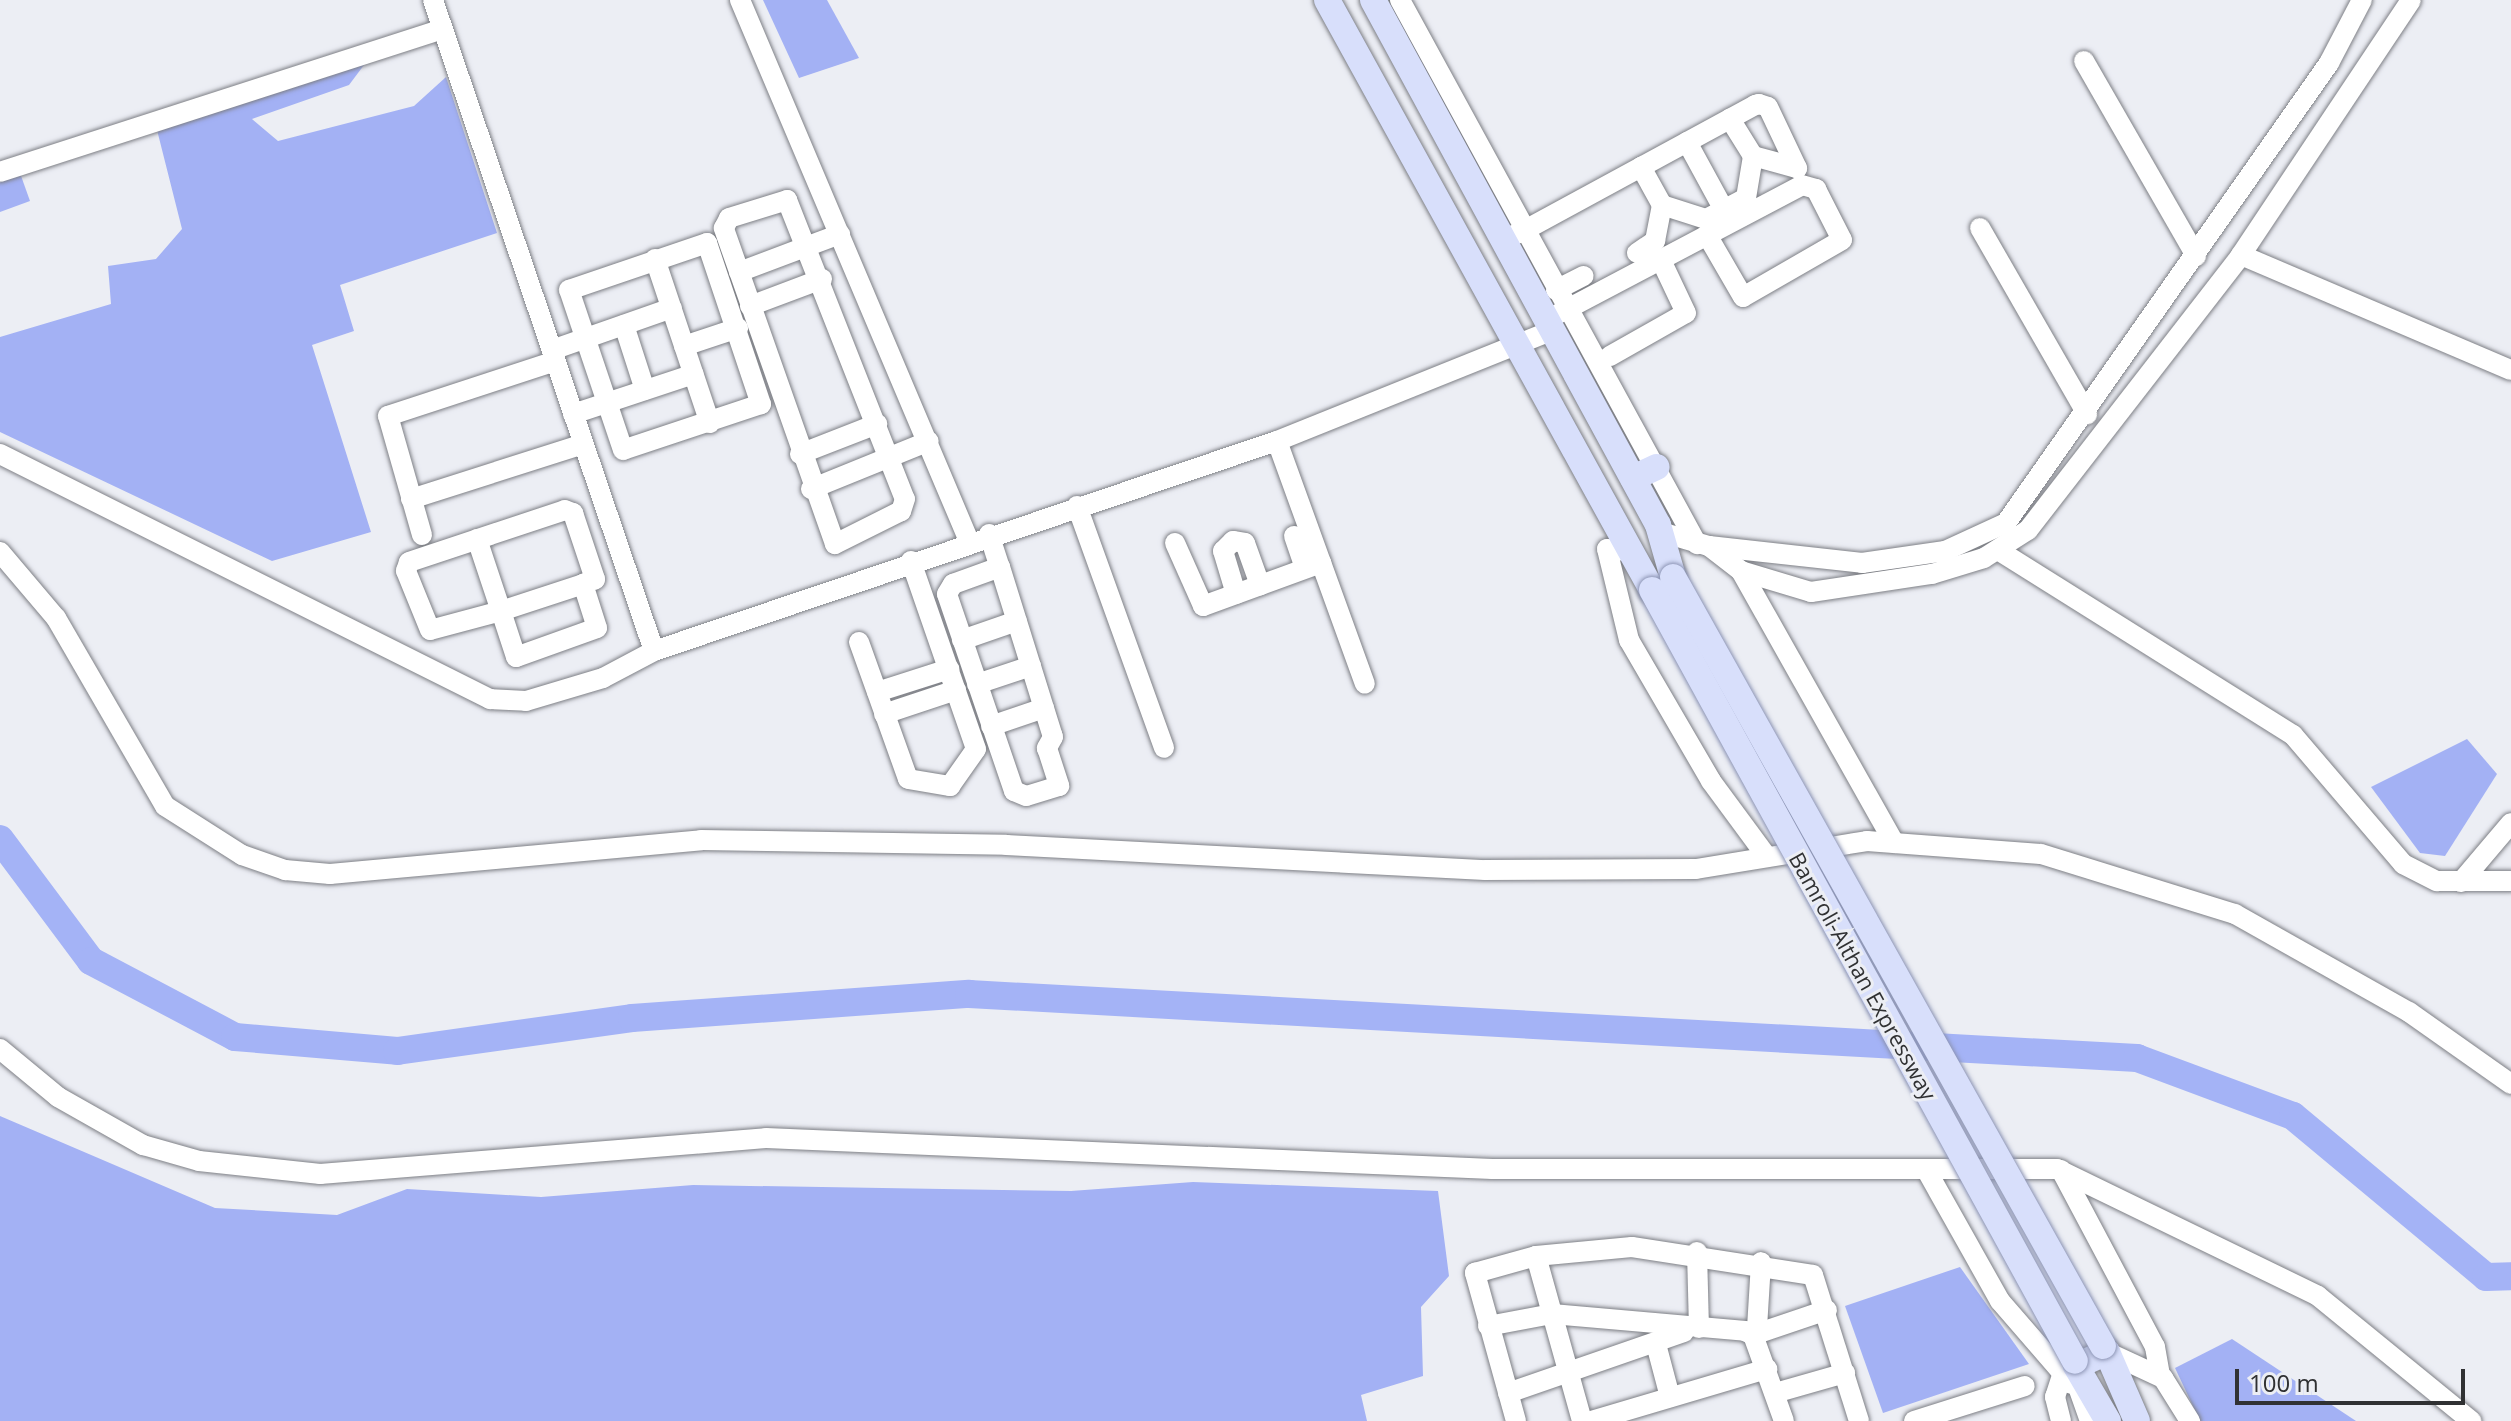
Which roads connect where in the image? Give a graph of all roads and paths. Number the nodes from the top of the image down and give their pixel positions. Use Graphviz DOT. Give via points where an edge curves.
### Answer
graph roads {
  1 [pos="433,0"];
  2 [pos="740,0"];
  3 [pos="1327,0"];
  4 [pos="1373,0"];
  5 [pos="1400,0"];
  6 [pos="2362,0"];
  7 [pos="2411,0"];
  8 [pos="442,29"];
  9 [pos="2084,61"];
  10 [pos="1730,119"];
  11 [pos="1687,142"];
  12 [pos="1753,156"];
  13 [pos="1641,167"];
  14 [pos="0,172"];
  15 [pos="1662,205"];
  16 [pos="1724,210"];
  17 [pos="1980,228"];
  18 [pos="840,234"];
  19 [pos="1514,235"];
  20 [pos="1707,235"];
  21 [pos="810,245"];
  22 [pos="1637,253"];
  23 [pos="2241,255"];
  24 [pos="2196,256"];
  25 [pos="655,259"];
  26 [pos="1661,260"];
  27 [pos="739,272"];
  28 [pos="1584,276"];
  29 [pos="822,279"];
  30 [pos="1556,290"];
  31 [pos="750,306"];
  32 [pos="672,308"];
  33 [pos="1554,321"];
  34 [pos="624,325"];
  35 [pos="738,328"];
  36 [pos="584,338"];
  37 [pos="684,346"];
  38 [pos="1516,347"];
  39 [pos="553,355"];
  40 [pos="1610,356"];
  41 [pos="2511,370"];
  42 [pos="694,374"];
  43 [pos="645,390"];
  44 [pos="606,403"];
  45 [pos="573,414"];
  46 [pos="2087,414"];
  47 [pos="710,423"];
  48 [pos="877,424"];
  49 [pos="929,441"];
  50 [pos="1277,441"];
  51 [pos="583,444"];
  52 [pos="0,454"];
  53 [pos="800,454"];
  54 [pos="889,458"];
  55 [pos="1657,467"];
  56 [pos="1633,478"];
  57 [pos="811,489"];
  58 [pos="411,499"];
  59 [pos="1077,506"];
  60 [pos="1661,532"];
  61 [pos="989,534"];
  62 [pos="422,535"];
  63 [pos="1294,536"];
  64 [pos="477,539"];
  65 [pos="969,541"];
  66 [pos="1175,543"];
  67 [pos="1703,545"];
  68 [pos="1618,550"];
  69 [pos="1998,550"];
  70 [pos="0,552"];
  71 [pos="911,561"];
  72 [pos="1313,565"];
  73 [pos="1000,567"];
  74 [pos="626,569"];
  75 [pos="1741,571"];
  76 [pos="589,582"];
  77 [pos="1662,584"];
  78 [pos="1260,585"];
  79 [pos="1236,594"];
  80 [pos="501,611"];
  81 [pos="1017,621"];
  82 [pos="962,640"];
  83 [pos="859,642"];
  84 [pos="654,651"];
  85 [pos="1031,666"];
  86 [pos="949,669"];
  87 [pos="977,684"];
  88 [pos="1365,684"];
  89 [pos="956,690"];
  90 [pos="877,692"];
  91 [pos="1044,708"];
  92 [pos="884,714"];
  93 [pos="991,726"];
  94 [pos="1164,748"];
  95 [pos="2511,823"];
  96 [pos="1894,843"];
  97 [pos="1767,857"];
  98 [pos="2511,881"];
  99 [pos="2461,882"];
  100 [pos="0,1049"];
  101 [pos="2511,1084"];
  102 [pos="2061,1170"];
  103 [pos="1927,1171"];
  104 [pos="1697,1252"];
  105 [pos="1536,1256"];
  106 [pos="1761,1262"];
  107 [pos="1827,1310"];
  108 [pos="1552,1314"];
  109 [pos="1488,1326"];
  110 [pos="1694,1329"];
  111 [pos="1755,1332"];
  112 [pos="1656,1344"];
  113 [pos="2105,1349"];
  114 [pos="1767,1369"];
  115 [pos="2072,1370"];
  116 [pos="1845,1373"];
  117 [pos="1568,1375"];
  118 [pos="2160,1376"];
  119 [pos="2025,1386"];
  120 [pos="1508,1393"];
  121 [pos="1775,1393"];
  122 [pos="1670,1397"];
  123 [pos="1978,1412"];
  124 [pos="1946,1416"];
  125 [pos="1516,1421"];
  126 [pos="1582,1421"];
  127 [pos="1591,1421"];
  128 [pos="1784,1421"];
  129 [pos="1859,1421"];
  130 [pos="1914,1421"];
  131 [pos="2061,1421"];
  132 [pos="2090,1421"];
  133 [pos="2101,1421"];
  134 [pos="2108,1421"];
  135 [pos="2137,1421"];
  136 [pos="2148,1421"];
  137 [pos="2190,1421"];
  138 [pos="2471,1421"];
  1 -- 8 [label="street"];
  2 -- 18 [label="street"];
  3 -- 38 [label="main road" via="1420,187"];
  4 -- 19 [label="main road"];
  5 -- 19 [label="street"];
  6 -- 24 [label="street" via="2329,63"];
  7 -- 23 [label="street"];
  8 -- 14 [label="street"];
  8 -- 39 [label="street"];
  9 -- 24 [label="street"];
  10 -- 11 [label="street"];
  10 -- 12 [label="street"];
  10 -- 12 [label="street" via="1763,103 1797,168"];
  11 -- 13 [label="street"];
  11 -- 16 [label="street"];
  12 -- 16 [label="street" via="1749,194"];
  13 -- 15 [label="street"];
  13 -- 19 [label="street"];
  15 -- 16 [label="street" via="1706,219"];
  15 -- 22 [label="street" via="1655,241"];
  17 -- 46 [label="street"];
  18 -- 21 [label="street"];
  18 -- 49 [label="street"];
  19 -- 30 [label="street"];
  19 -- 33 [label="main road"];
  20 -- 20 [label="street" via="1807,184 1842,240 1743,297"];
  20 -- 26 [label="street"];
  21 -- 27 [label="street"];
  21 -- 27 [label="street" via="787,200 729,218 724,228"];
  21 -- 29 [label="street"];
  23 -- 41 [label="street"];
  23 -- 69 [label="street" via="2028,530"];
  24 -- 46 [label="street"];
  25 -- 32 [label="street"];
  25 -- 35 [label="street" via="710,246"];
  25 -- 36 [label="street" via="571,288"];
  26 -- 33 [label="street"];
  26 -- 40 [label="street" via="1686,313"];
  27 -- 31 [label="street"];
  28 -- 30 [label="street"];
  29 -- 31 [label="street"];
  29 -- 48 [label="street"];
  30 -- 33 [label="street"];
  31 -- 53 [label="street"];
  32 -- 34 [label="street"];
  32 -- 37 [label="street"];
  33 -- 38 [label="street"];
  33 -- 55 [label="street"];
  33 -- 56 [label="main road"];
  34 -- 36 [label="street"];
  34 -- 43 [label="street"];
  35 -- 37 [label="street"];
  35 -- 47 [label="street" via="761,404"];
  36 -- 39 [label="street"];
  36 -- 44 [label="street"];
  37 -- 42 [label="street"];
  38 -- 50 [label="street"];
  38 -- 68 [label="main road"];
  39 -- 45 [label="street"];
  39 -- 58 [label="street" via="391,413 387,424"];
  42 -- 43 [label="street"];
  42 -- 47 [label="street"];
  43 -- 44 [label="street"];
  44 -- 45 [label="street"];
  44 -- 47 [label="street" via="625,450"];
  45 -- 51 [label="street"];
  46 -- 67 [label="street" via="2006,523 1945,551 1862,563"];
  48 -- 53 [label="street"];
  48 -- 54 [label="street"];
  49 -- 54 [label="street"];
  49 -- 65 [label="street"];
  50 -- 59 [label="street"];
  50 -- 72 [label="street"];
  51 -- 58 [label="street"];
  51 -- 74 [label="street"];
  52 -- 84 [label="street" via="490,699 526,701 603,678"];
  53 -- 57 [label="street"];
  54 -- 57 [label="street"];
  54 -- 57 [label="street" via="904,507 839,543 828,537"];
  55 -- 56 [label="main road"];
  55 -- 67 [label="street"];
  56 -- 60 [label="main road"];
  58 -- 62 [label="street"];
  59 -- 61 [label="street"];
  59 -- 94 [label="street"];
  60 -- 67 [label="street"];
  60 -- 77 [label="main road"];
  61 -- 65 [label="street"];
  61 -- 73 [label="street"];
  63 -- 72 [label="street"];
  64 -- 76 [label="street" via="570,510"];
  64 -- 80 [label="street"];
  64 -- 80 [label="street" via="405,566 421,621 440,631"];
  65 -- 71 [label="street"];
  66 -- 79 [label="street" via="1197,605"];
  67 -- 75 [label="street"];
  68 -- 77 [label="main road"];
  68 -- 97 [label="street" via="1633,648 1711,781"];
  69 -- 75 [label="street" via="1932,574 1843,590 1811,592"];
  69 -- 99 [label="street" via="2283,727 2403,864 2437,881"];
  70 -- 97 [label="street" via="51,609 165,806 242,855 285,870 330,874 701,840 988,844 1485,870 1696,869"];
  71 -- 84 [label="street"];
  71 -- 86 [label="street"];
  72 -- 78 [label="street"];
  72 -- 88 [label="street"];
  73 -- 81 [label="street"];
  73 -- 82 [label="street" via="948,588"];
  74 -- 76 [label="street"];
  74 -- 84 [label="street"];
  75 -- 96 [label="street"];
  76 -- 80 [label="street"];
  76 -- 80 [label="street" via="595,631 521,658"];
  77 -- 113 [label="main road, bridge"];
  77 -- 115 [label="main road, Bamroli-Althan Expressway, bridge"];
  78 -- 79 [label="street"];
  78 -- 79 [label="street" via="1245,543 1233,541 1223,551"];
  81 -- 82 [label="street"];
  81 -- 85 [label="street"];
  82 -- 87 [label="street"];
  83 -- 90 [label="street"];
  85 -- 87 [label="street"];
  85 -- 91 [label="street"];
  86 -- 89 [label="street"];
  86 -- 90 [label="street"];
  87 -- 93 [label="street"];
  89 -- 92 [label="street"];
  89 -- 92 [label="street" via="976,749 947,788 908,779"];
  90 -- 92 [label="street"];
  91 -- 93 [label="street"];
  91 -- 93 [label="street" via="1056,789 1016,795"];
  95 -- 99 [label="street"];
  96 -- 97 [label="street" via="1854,842"];
  96 -- 101 [label="street" via="2084,862 2227,911 2409,1012"];
  98 -- 99 [label="street"];
  100 -- 103 [label="street" via="58,1097 143,1145 199,1161 329,1175 766,1138 1492,1169"];
  102 -- 103 [label="street"];
  102 -- 118 [label="street" via="2155,1347"];
  102 -- 138 [label="street" via="2331,1304"];
  103 -- 115 [label="street" via="2005,1308"];
  104 -- 105 [label="street" via="1632,1247"];
  104 -- 106 [label="street"];
  104 -- 110 [label="street"];
  105 -- 108 [label="street"];
  105 -- 109 [label="street" via="1475,1273"];
  106 -- 107 [label="street" via="1813,1275"];
  106 -- 111 [label="street"];
  107 -- 111 [label="street"];
  107 -- 116 [label="street"];
  108 -- 109 [label="street"];
  108 -- 110 [label="street"];
  108 -- 117 [label="street"];
  109 -- 120 [label="street"];
  110 -- 111 [label="street"];
  110 -- 112 [label="street"];
  111 -- 114 [label="street"];
  112 -- 117 [label="street"];
  112 -- 122 [label="street"];
  113 -- 115 [label="main road"];
  113 -- 118 [label="street"];
  113 -- 135 [label="main road"];
  113 -- 136 [label="main road"];
  114 -- 121 [label="street"];
  114 -- 122 [label="street"];
  115 -- 131 [label="street" via="2055,1397"];
  115 -- 132 [label="street"];
  115 -- 133 [label="main road"];
  115 -- 134 [label="main road"];
  116 -- 121 [label="street"];
  116 -- 129 [label="street"];
  117 -- 120 [label="street"];
  117 -- 126 [label="street"];
  118 -- 137 [label="street"];
  119 -- 123 [label="street"];
  120 -- 125 [label="street"];
  121 -- 128 [label="street"];
  122 -- 127 [label="street"];
  123 -- 124 [label="street"];
  124 -- 130 [label="street"];
}
